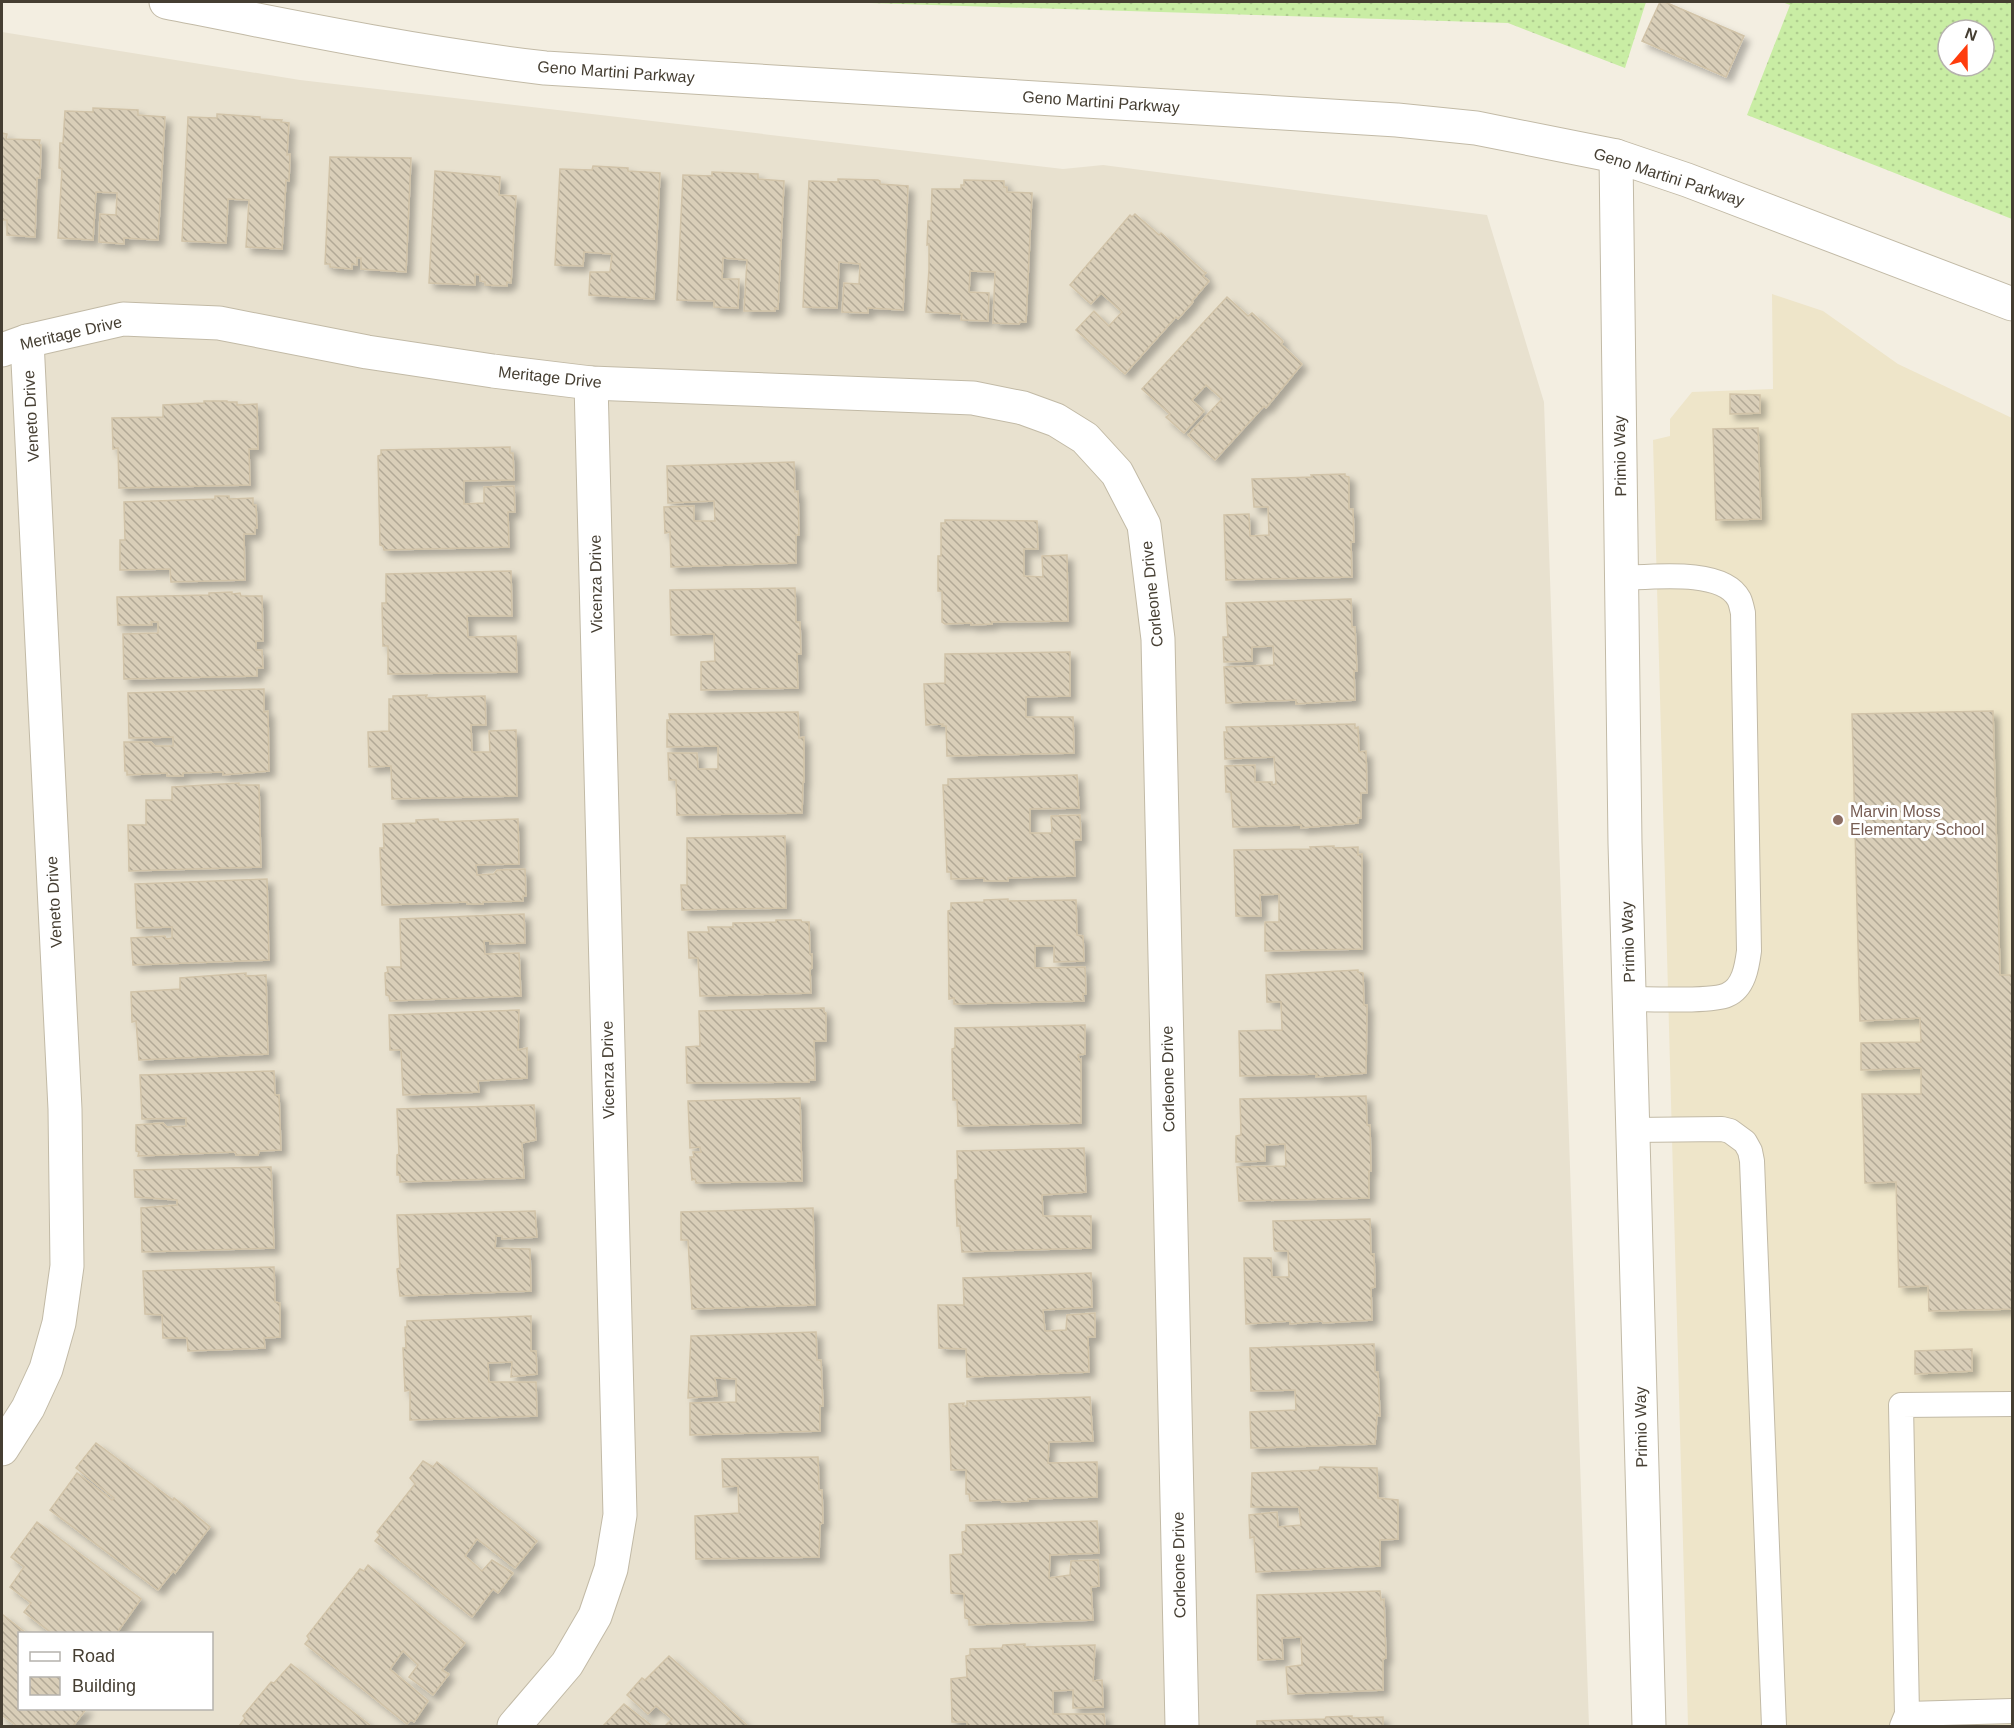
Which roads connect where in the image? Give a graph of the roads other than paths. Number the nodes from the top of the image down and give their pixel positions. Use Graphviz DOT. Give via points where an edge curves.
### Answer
graph roads {
  1 [pos="166,2"];
  2 [pos="1616,156"];
  3 [pos="2013,304"];
  4 [pos="14,345"];
  5 [pos="591,383"];
  6 [pos="1095,448"];
  7 [pos="1622,578"];
  8 [pos="1630,999"];
  9 [pos="1633,1130"];
  10 [pos="2013,1404"];
  11 [pos="2,1449"];
  12 [pos="2013,1711"];
  13 [pos="1905,1720"];
  14 [pos="514,1726"];
  15 [pos="1182,1726"];
  16 [pos="1649,1726"];
  17 [pos="1774,1726"];
  1 -- 2 [label="street, Geno Martini Parkway" via="472,60 545,68 1397,120 1476,128"];
  2 -- 3 [label="street, Geno Martini Parkway"];
  2 -- 7 [label="street, Primio Way"];
  4 -- 5 [label="street, Meritage Drive" via="123,319 219,323 367,352"];
  4 -- 11 [label="street, Veneto Drive" via="65,1109 67,1266 59,1323 46,1369 28,1408"];
  5 -- 6 [label="street, Meritage Drive" via="973,398 1023,408 1056,420"];
  5 -- 14 [label="street, Vicenza Drive" via="620,1515 611,1569 595,1616 567,1664"];
  6 -- 15 [label="street, Corleone Drive" via="1118,472 1144,525 1158,639"];
  7 -- 8 [label="street, Primio Way"];
  7 -- 8 [label="lane" via="1707,579 1731,590 1739,598 1743,613 1749,951 1746,970 1728,995"];
  8 -- 9 [label="street, Primio Way"];
  9 -- 16 [label="street, Primio Way"];
  9 -- 17 [label="lane" via="1722,1129 1738,1135 1750,1151"];
  10 -- 13 [label="lane" via="1901,1405"];
  12 -- 13 [label="lane"];
}
